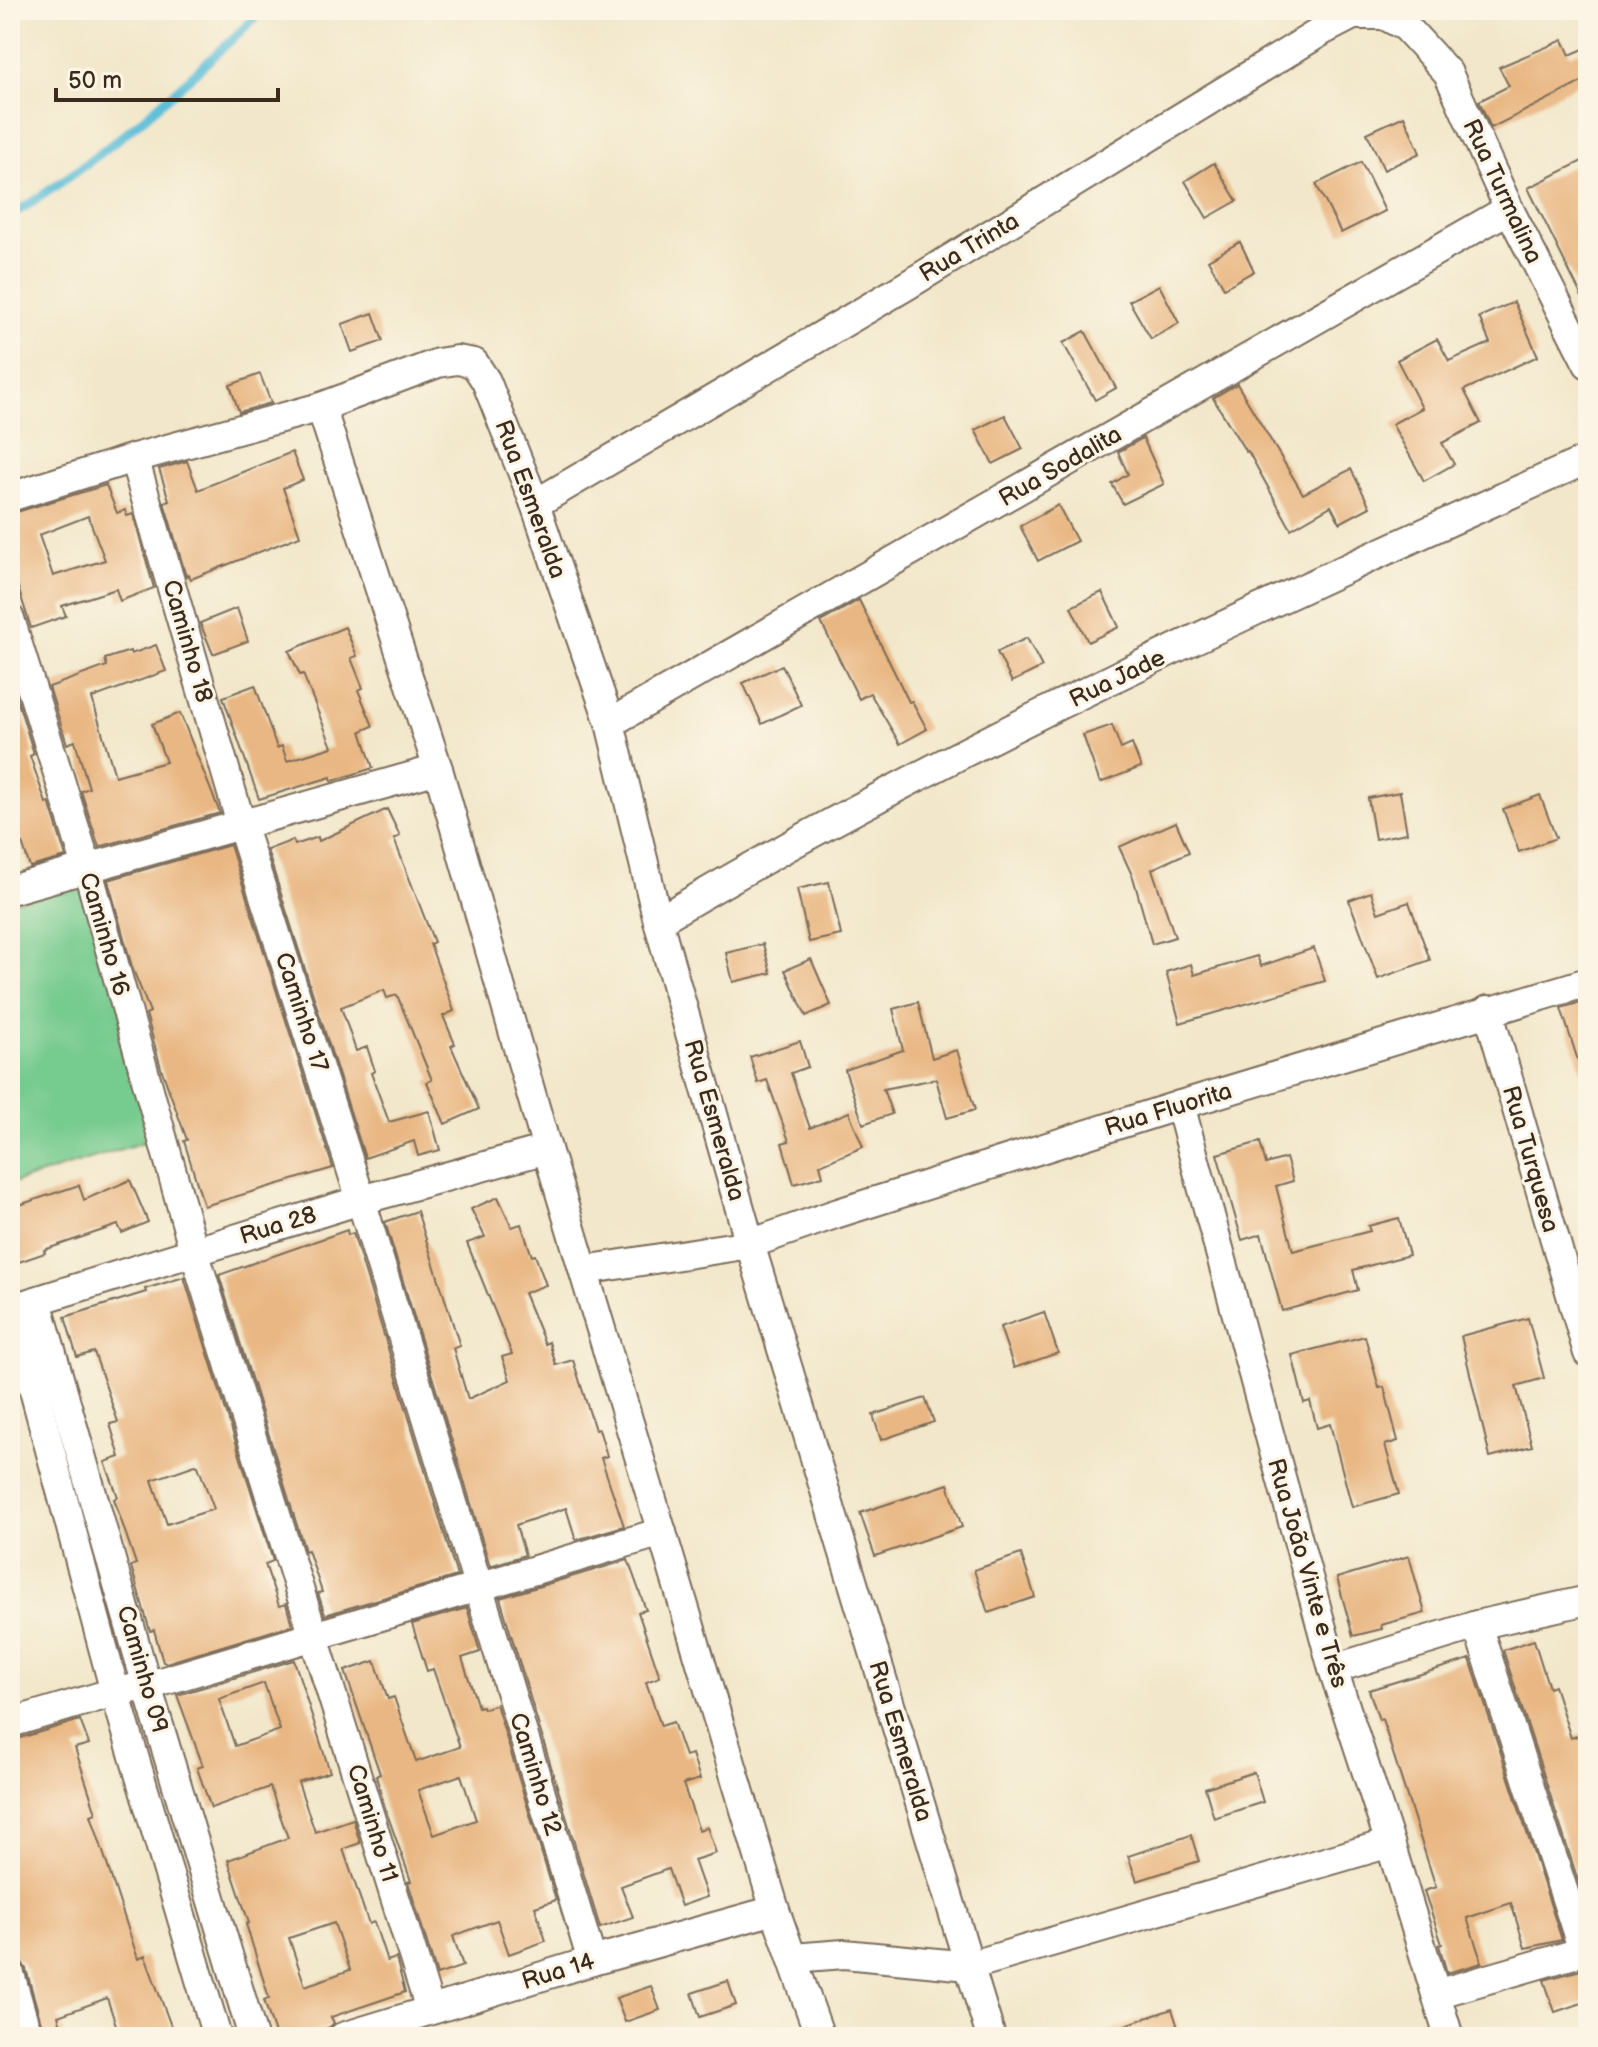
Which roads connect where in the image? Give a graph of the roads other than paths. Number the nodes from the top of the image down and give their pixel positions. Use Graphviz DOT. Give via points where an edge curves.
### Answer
graph roads {
  1 [pos="1406,27"];
  2 [pos="1509,209"];
  3 [pos="1588,364"];
  4 [pos="321,407"];
  5 [pos="134,458"];
  6 [pos="1588,459"];
  7 [pos="10,497"];
  8 [pos="535,504"];
  9 [pos="10,619"];
  10 [pos="610,723"];
  11 [pos="438,769"];
  12 [pos="241,824"];
  13 [pos="87,867"];
  14 [pos="10,890"];
  15 [pos="658,921"];
  16 [pos="1588,982"];
  17 [pos="1488,1010"];
  18 [pos="1180,1105"];
  19 [pos="547,1149"];
  20 [pos="361,1200"];
  21 [pos="750,1244"];
  22 [pos="194,1251"];
  23 [pos="584,1270"];
  24 [pos="20,1306"];
  25 [pos="1588,1353"];
  26 [pos="662,1532"];
  27 [pos="480,1587"];
  28 [pos="1588,1600"];
  29 [pos="1477,1625"];
  30 [pos="315,1635"];
  31 [pos="1333,1669"];
  32 [pos="147,1686"];
  33 [pos="115,1692"];
  34 [pos="10,1723"];
  35 [pos="1390,1843"];
  36 [pos="775,1910"];
  37 [pos="1586,1950"];
  38 [pos="793,1958"];
  39 [pos="592,1961"];
  40 [pos="969,1966"];
  41 [pos="10,1974"];
  42 [pos="1436,1994"];
  43 [pos="430,2010"];
  44 [pos="28,2037"];
  45 [pos="217,2037"];
  46 [pos="253,2037"];
  47 [pos="343,2037"];
  48 [pos="820,2037"];
  49 [pos="991,2037"];
  50 [pos="1449,2037"];
  1 -- 2 [label="street, Rua Turmalina" via="1448,73"];
  1 -- 8 [label="street, Rua Trinta" via="1384,15 1353,15 1322,31 906,286"];
  2 -- 3 [label="street, Rua Turmalina"];
  2 -- 10 [label="street, Rua Sodalita"];
  4 -- 5 [label="street"];
  4 -- 8 [label="street, Rua Esmeralda" via="438,363 474,363"];
  4 -- 11 [label="street"];
  5 -- 7 [label="street"];
  5 -- 12 [label="street, Caminho 18"];
  6 -- 15 [label="street, Rua Jade" via="1201,636 945,761 769,854"];
  8 -- 10 [label="street, Rua Esmeralda"];
  9 -- 13 [label="street, Caminho 16"];
  10 -- 15 [label="street, Rua Esmeralda"];
  11 -- 12 [label="street"];
  11 -- 19 [label="street"];
  12 -- 13 [label="street"];
  12 -- 20 [label="street, Caminho 17"];
  13 -- 14 [label="street"];
  13 -- 22 [label="street, Caminho 16"];
  15 -- 21 [label="street, Rua Esmeralda"];
  16 -- 17 [label="street, Rua Fluorita"];
  17 -- 18 [label="street, Rua Fluorita"];
  17 -- 25 [label="street, Rua Turquesa"];
  18 -- 21 [label="street, Rua Fluorita"];
  18 -- 31 [label="street, Rua João Vinte e Três"];
  19 -- 20 [label="street, Rua 28"];
  19 -- 23 [label="street"];
  20 -- 22 [label="street, Rua 28"];
  20 -- 27 [label="street, Caminho 17"];
  21 -- 23 [label="street, Rua Fluorita"];
  21 -- 40 [label="street, Rua Esmeralda"];
  22 -- 24 [label="street, Rua 28"];
  22 -- 30 [label="street, Caminho 16"];
  23 -- 26 [label="street"];
  24 -- 32 [label="street, Caminho 09"];
  24 -- 33 [label="street, Caminho 09"];
  26 -- 27 [label="street"];
  26 -- 36 [label="street"];
  27 -- 30 [label="street"];
  27 -- 39 [label="street, Caminho 12"];
  28 -- 29 [label="street"];
  29 -- 31 [label="street"];
  29 -- 37 [label="street"];
  30 -- 32 [label="street"];
  30 -- 43 [label="street, Caminho 11"];
  31 -- 35 [label="street, Rua João Vinte e Três"];
  32 -- 33 [label="street"];
  32 -- 46 [label="street, Caminho 09"];
  33 -- 34 [label="street"];
  33 -- 45 [label="street, Caminho 09"];
  35 -- 40 [label="street"];
  35 -- 42 [label="street, Rua João Vinte e Três"];
  36 -- 38 [label="street"];
  36 -- 39 [label="street, Rua 14"];
  37 -- 42 [label="street"];
  38 -- 40 [label="street" via="844,1954"];
  38 -- 48 [label="street"];
  39 -- 43 [label="street, Rua 14"];
  40 -- 49 [label="street, Rua Esmeralda"];
  41 -- 44 [label="street"];
  42 -- 50 [label="street, Rua João Vinte e Três"];
  43 -- 47 [label="street, Rua 14"];
}
